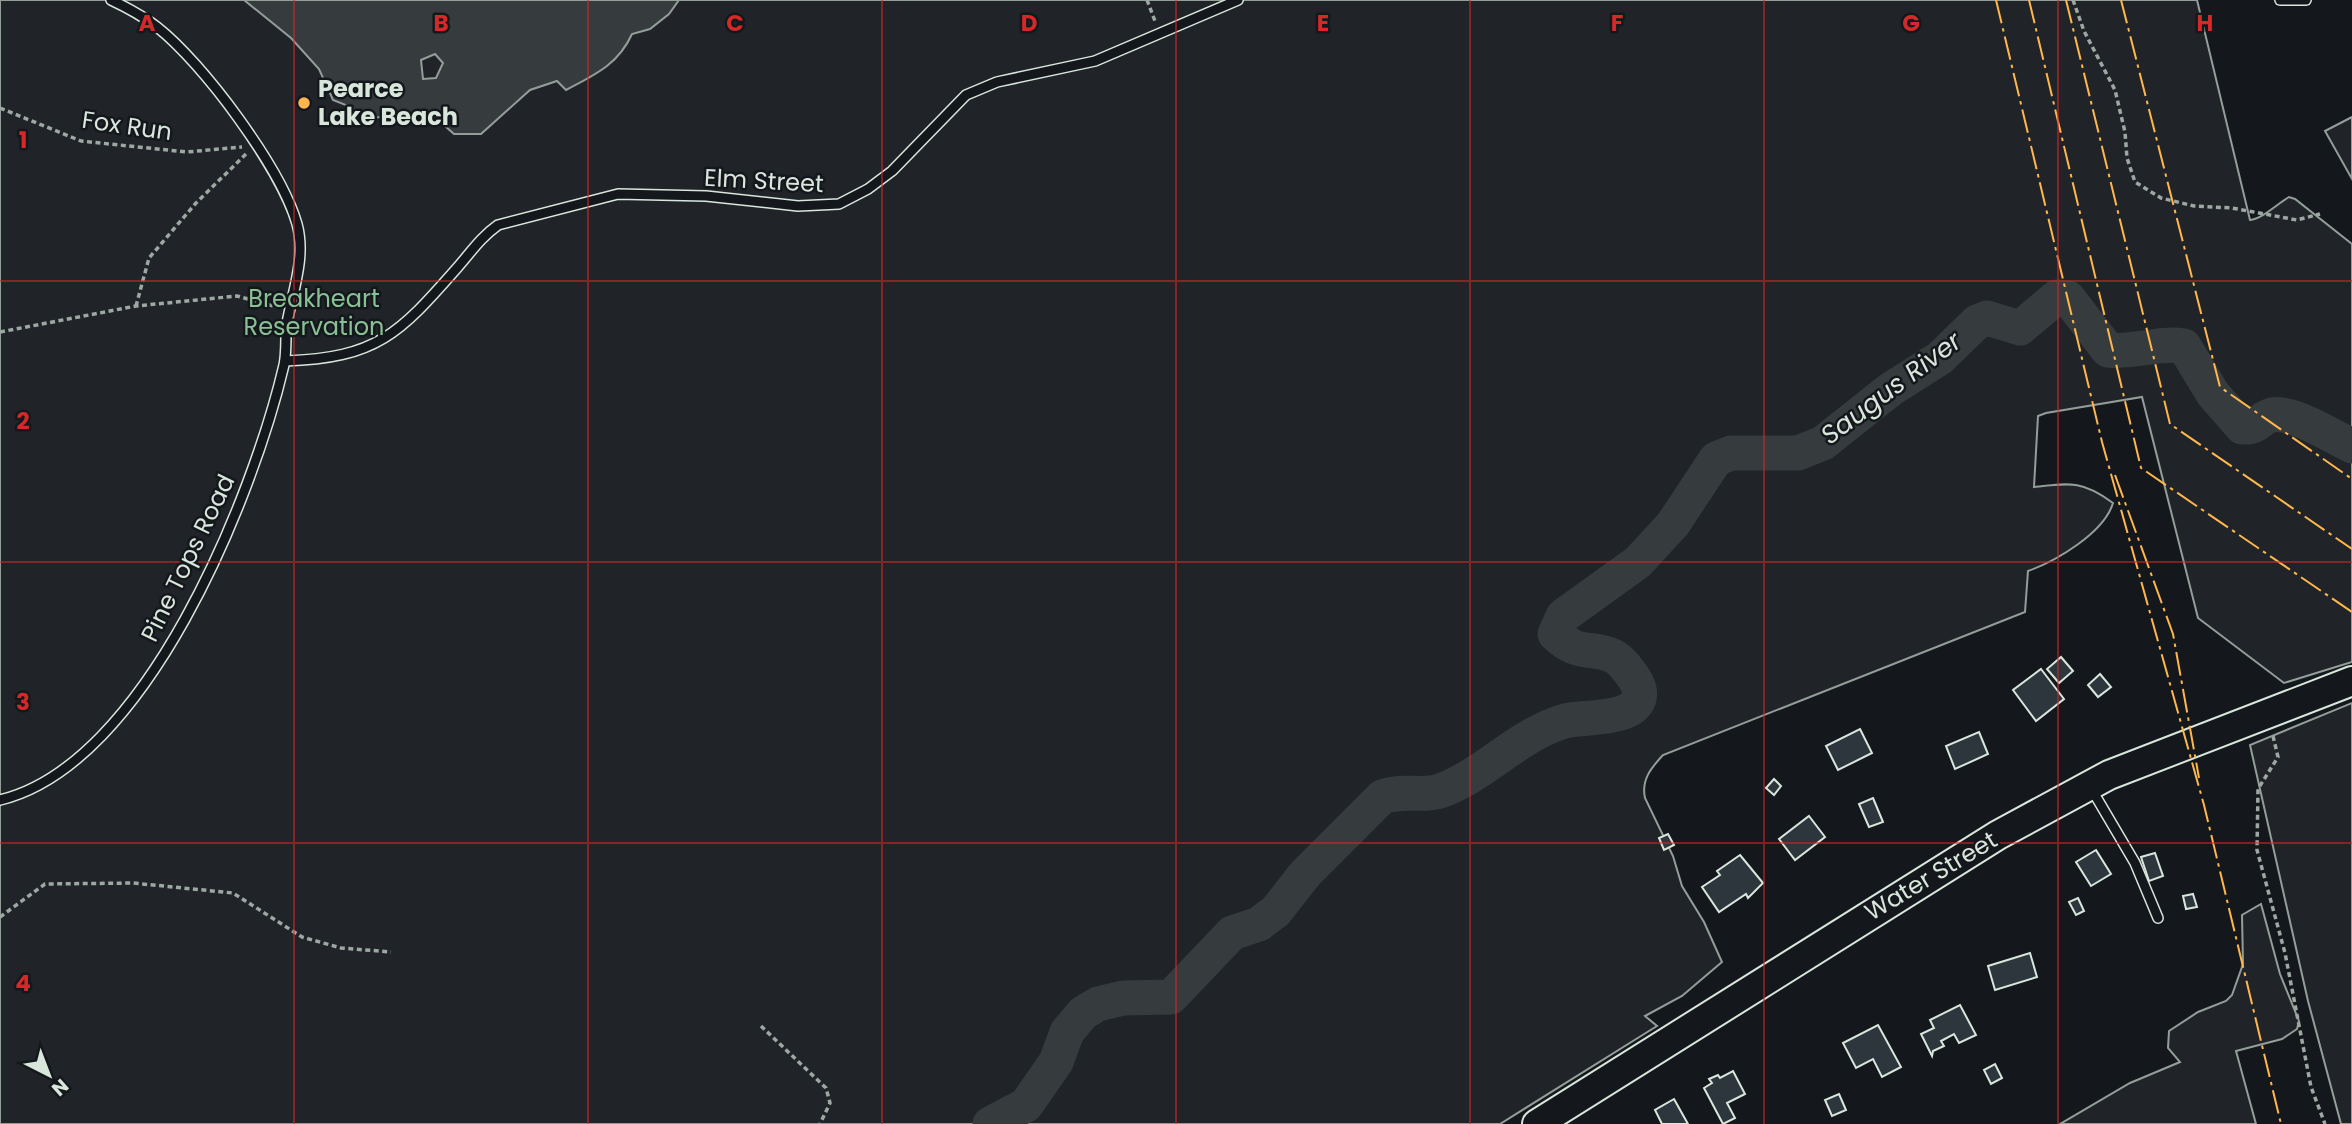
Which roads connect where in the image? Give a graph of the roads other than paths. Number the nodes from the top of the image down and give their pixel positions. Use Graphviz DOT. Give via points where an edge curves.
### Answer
graph roads {
  1 [pos="111,0"];
  2 [pos="1238,0"];
  3 [pos="2280,0"];
  4 [pos="2306,0"];
  5 [pos="285,361"];
  6 [pos="2352,681"];
  7 [pos="2089,786"];
  8 [pos="0,800"];
  9 [pos="2158,918"];
  10 [pos="1537,1124"];
  1 -- 5 [label="lane, Pine Tops Road" via="157,27 208,79 281,188 297,224 300,258"];
  2 -- 5 [label="lane, Elm Street" via="1095,61 997,82 966,95 892,171 839,204 798,206 706,196 618,194 498,225 482,236 391,336 362,350"];
  3 -- 4 [label="lane"];
  5 -- 8 [label="lane, Pine Tops Road" via="254,469 229,529 149,676 81,755 46,782"];
  6 -- 7 [label="main road, Water Street"];
  7 -- 9 [label="lane" via="2135,863"];
  7 -- 10 [label="main road, Water Street" via="1998,835 1833,936"];
}
